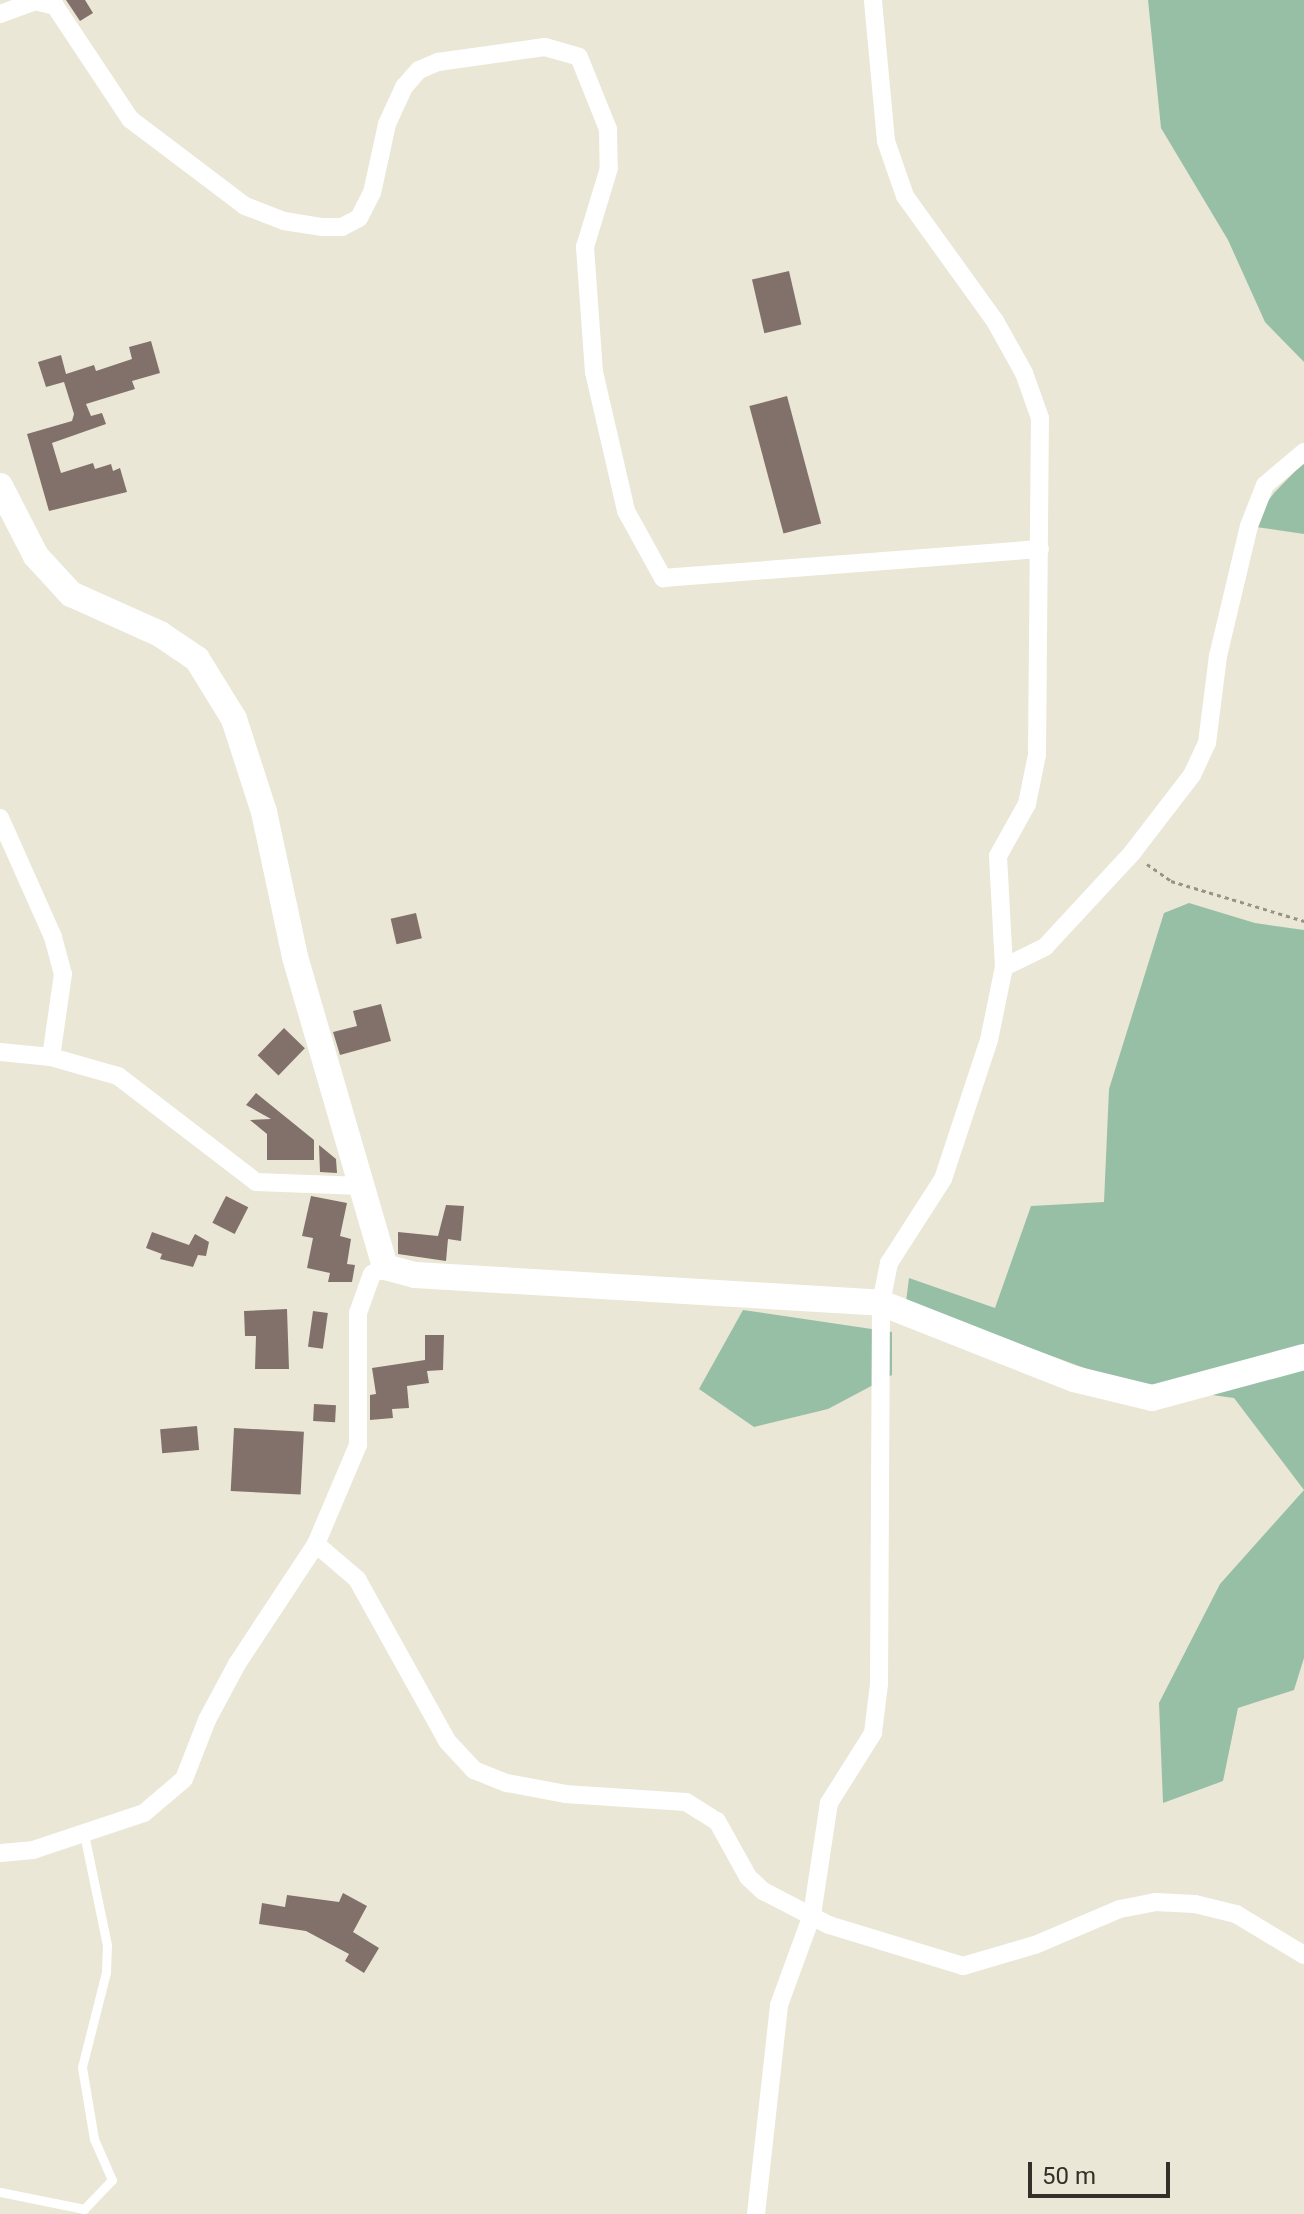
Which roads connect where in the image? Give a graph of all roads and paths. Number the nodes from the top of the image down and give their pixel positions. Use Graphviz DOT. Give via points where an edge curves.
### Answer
graph roads {
  1 [pos="873,0"];
  2 [pos="0,14"];
  3 [pos="1304,452"];
  4 [pos="0,486"];
  5 [pos="1040,549"];
  6 [pos="0,818"];
  7 [pos="1132,853"];
  8 [pos="1304,921"];
  9 [pos="1004,967"];
  10 [pos="0,1052"];
  11 [pos="51,1057"];
  12 [pos="362,1186"];
  13 [pos="385,1267"];
  14 [pos="881,1303"];
  15 [pos="1304,1357"];
  16 [pos="316,1544"];
  17 [pos="84,1834"];
  18 [pos="0,1853"];
  19 [pos="812,1915"];
  20 [pos="1304,1955"];
  21 [pos="0,2192"];
  22 [pos="756,2214"];
  1 -- 5 [label="street" via="886,141 905,196 995,321 1024,373 1040,418"];
  2 -- 5 [label="street" via="35,1 55,6 130,119 245,206 284,221 323,227 342,227 359,218 372,193 387,124 419,70 438,62 545,47 579,57 608,129 609,168 585,247 594,372 626,511 663,578"];
  3 -- 7 [label="street" via="1265,485 1249,526 1218,656 1207,743 1192,775"];
  4 -- 12 [label="street" via="36,556 71,594 160,634 197,659 234,719 264,812 295,957"];
  5 -- 9 [label="street" via="1037,755 1027,804 998,856"];
  6 -- 11 [label="street" via="53,937 63,974"];
  7 -- 8 [label="path" via="1171,881"];
  7 -- 9 [label="street" via="1045,947"];
  9 -- 14 [label="street" via="954,1150 943,1179 889,1263"];
  10 -- 11 [label="street"];
  11 -- 12 [label="street" via="118,1076 144,1091 256,1182"];
  12 -- 13 [label="street"];
  13 -- 14 [label="street" via="415,1275"];
  13 -- 16 [label="street" via="372,1274 358,1313 358,1445"];
  14 -- 15 [label="street" via="1074,1379 1135,1396 1176,1396"];
  14 -- 19 [label="street" via="879,1684 873,1733 829,1803"];
  16 -- 17 [label="street" via="237,1664 184,1779 144,1813"];
  16 -- 19 [label="street" via="357,1579 447,1741 474,1770 507,1783 565,1794 686,1802 717,1821 748,1877"];
  17 -- 18 [label="street"];
  17 -- 21 [label="lane" via="107,1945 106,1972 82,2067 94,2139 112,2180 84,2209"];
  19 -- 20 [label="street" via="963,1966 1035,1945 1120,1909 1155,1902 1195,1904 1236,1914"];
  19 -- 22 [label="street" via="779,2005"];
}
